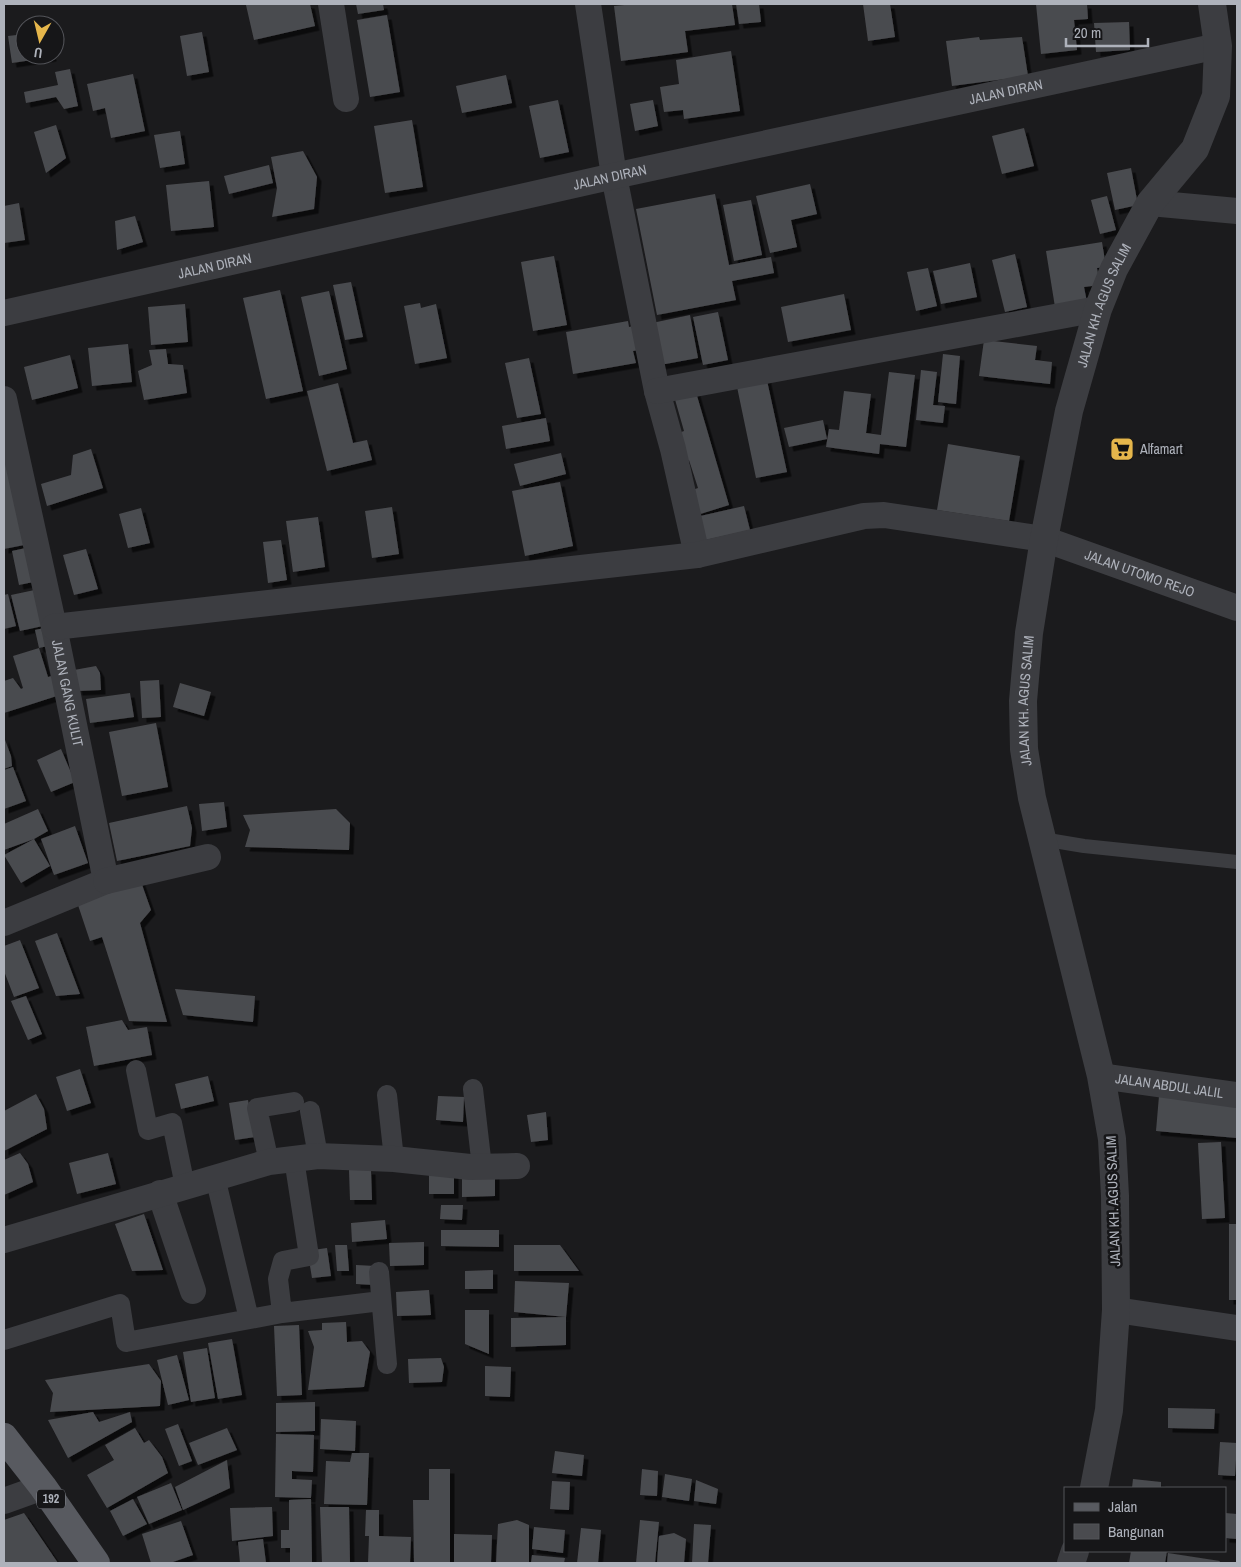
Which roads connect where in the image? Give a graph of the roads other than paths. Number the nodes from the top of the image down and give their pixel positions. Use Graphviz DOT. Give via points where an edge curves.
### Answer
graph roads {
  1 [pos="331,4"];
  2 [pos="588,4"];
  3 [pos="1212,4"];
  4 [pos="1218,46"];
  5 [pos="346,99"];
  6 [pos="614,176"];
  7 [pos="1150,203"];
  8 [pos="1237,211"];
  9 [pos="1098,309"];
  10 [pos="4,313"];
  11 [pos="657,391"];
  12 [pos="4,398"];
  13 [pos="1044,539"];
  14 [pos="698,555"];
  15 [pos="1237,608"];
  16 [pos="54,627"];
  17 [pos="1042,839"];
  18 [pos="208,858"];
  19 [pos="1237,862"];
  20 [pos="106,881"];
  21 [pos="6,916"];
  22 [pos="136,1070"];
  23 [pos="1101,1076"];
  24 [pos="473,1090"];
  25 [pos="387,1094"];
  26 [pos="1237,1095"];
  27 [pos="293,1159"];
  28 [pos="394,1159"];
  29 [pos="482,1166"];
  30 [pos="517,1166"];
  31 [pos="215,1177"];
  32 [pos="186,1186"];
  33 [pos="160,1194"];
  34 [pos="4,1240"];
  35 [pos="379,1272"];
  36 [pos="193,1291"];
  37 [pos="382,1301"];
  38 [pos="1116,1310"];
  39 [pos="282,1313"];
  40 [pos="249,1319"];
  41 [pos="1237,1328"];
  42 [pos="4,1340"];
  43 [pos="387,1364"];
  44 [pos="4,1437"];
  45 [pos="43,1487"];
  46 [pos="1094,1487"];
  47 [pos="4,1501"];
  48 [pos="96,1563"];
  1 -- 5 [label="street"];
  2 -- 6 [label="street"];
  3 -- 4 [label="street, JALAN KH. AGUS SALIM"];
  4 -- 6 [label="street, JALAN DIRAN"];
  4 -- 7 [label="street, JALAN KH. AGUS SALIM" via="1216,96 1195,149"];
  6 -- 10 [label="street, JALAN DIRAN"];
  6 -- 11 [label="street"];
  7 -- 8 [label="street"];
  7 -- 9 [label="street, JALAN KH. AGUS SALIM" via="1114,269"];
  9 -- 11 [label="street"];
  9 -- 13 [label="street, JALAN KH. AGUS SALIM" via="1069,411"];
  11 -- 14 [label="street"];
  12 -- 16 [label="street, JALAN GANG KULIT"];
  13 -- 14 [label="street, JALAN UTOMO REJO" via="884,515 864,516"];
  13 -- 15 [label="street, JALAN UTOMO REJO"];
  13 -- 17 [label="street, JALAN KH. AGUS SALIM" via="1029,632 1023,701 1024,749"];
  14 -- 16 [label="street, JALAN UTOMO REJO"];
  16 -- 20 [label="street, JALAN GANG KULIT"];
  17 -- 19 [label="lane"];
  17 -- 23 [label="street, JALAN KH. AGUS SALIM"];
  18 -- 20 [label="street"];
  20 -- 21 [label="street"];
  22 -- 32 [label="street" via="148,1130 172,1124"];
  23 -- 26 [label="street, JALAN ABDUL JALIL"];
  23 -- 38 [label="street, JALAN KH. AGUS SALIM" via="1112,1140"];
  24 -- 29 [label="street"];
  25 -- 28 [label="street"];
  27 -- 27 [label="street" via="257,1108 302,1106"];
  27 -- 28 [label="street"];
  27 -- 31 [label="street"];
  27 -- 39 [label="street" via="309,1256 283,1261 278,1279"];
  28 -- 29 [label="street"];
  29 -- 30 [label="street"];
  31 -- 32 [label="street"];
  31 -- 40 [label="street"];
  32 -- 33 [label="street"];
  33 -- 34 [label="street"];
  33 -- 36 [label="street"];
  35 -- 37 [label="street"];
  37 -- 39 [label="street"];
  37 -- 43 [label="street"];
  38 -- 41 [label="street"];
  38 -- 46 [label="street, JALAN KH. AGUS SALIM" via="1109,1410"];
  39 -- 40 [label="street"];
  40 -- 42 [label="street" via="126,1342 120,1304"];
  44 -- 45 [label="main road, 192"];
  45 -- 47 [label="street"];
  45 -- 48 [label="main road, 192"];
}
